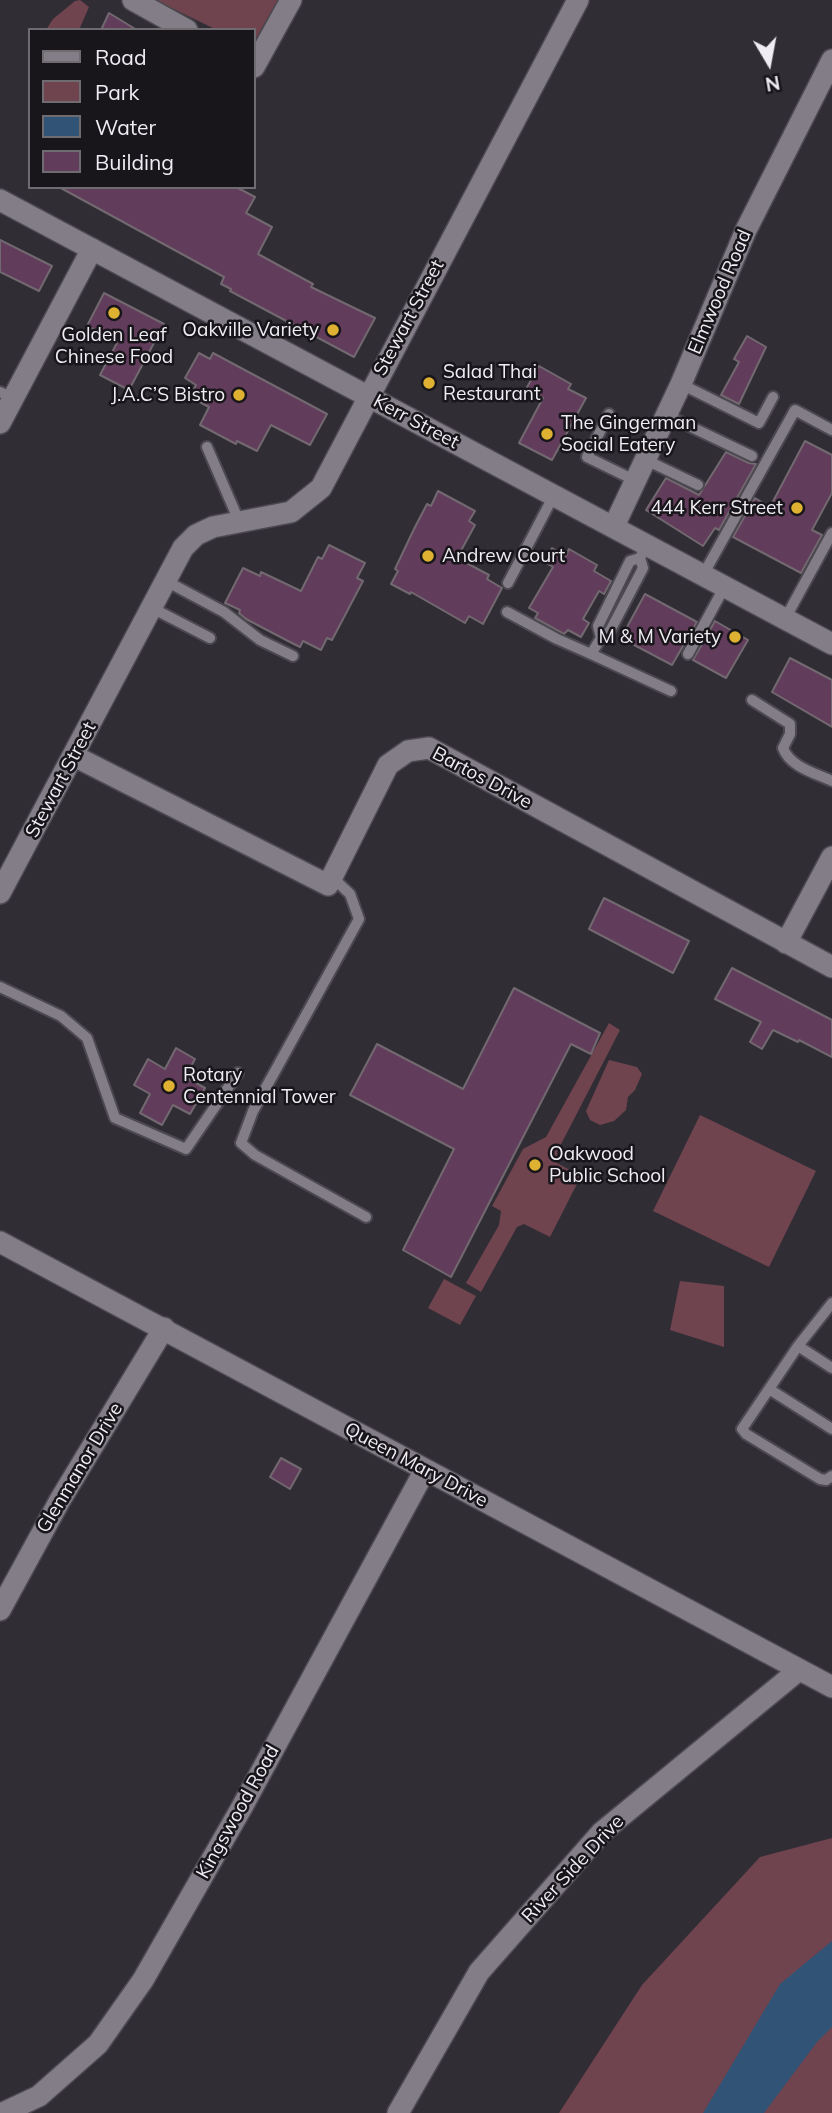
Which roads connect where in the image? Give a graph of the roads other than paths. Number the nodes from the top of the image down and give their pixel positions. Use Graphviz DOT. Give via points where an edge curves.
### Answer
graph roads {
  1 [pos="133,0"];
  2 [pos="292,0"];
  3 [pos="578,0"];
  4 [pos="183,28"];
  5 [pos="832,60"];
  6 [pos="256,63"];
  7 [pos="0,200"];
  8 [pos="92,249"];
  9 [pos="681,384"];
  10 [pos="6,395"];
  11 [pos="368,396"];
  12 [pos="773,397"];
  13 [pos="609,414"];
  14 [pos="666,415"];
  15 [pos="0,423"];
  16 [pos="832,430"];
  17 [pos="207,447"];
  18 [pos="752,456"];
  19 [pos="644,459"];
  20 [pos="634,480"];
  21 [pos="698,485"];
  22 [pos="554,495"];
  23 [pos="239,522"];
  24 [pos="614,526"];
  25 [pos="832,533"];
  26 [pos="643,551"];
  27 [pos="703,575"];
  28 [pos="166,581"];
  29 [pos="508,583"];
  30 [pos="725,586"];
  31 [pos="152,608"];
  32 [pos="507,612"];
  33 [pos="785,619"];
  34 [pos="211,638"];
  35 [pos="832,644"];
  36 [pos="591,654"];
  37 [pos="688,654"];
  38 [pos="293,656"];
  39 [pos="671,691"];
  40 [pos="752,700"];
  41 [pos="74,756"];
  42 [pos="832,781"];
  43 [pos="832,857"];
  44 [pos="332,877"];
  45 [pos="0,893"];
  46 [pos="786,943"];
  47 [pos="832,967"];
  48 [pos="0,987"];
  49 [pos="238,1073"];
  50 [pos="366,1217"];
  51 [pos="0,1242"];
  52 [pos="832,1303"];
  53 [pos="164,1328"];
  54 [pos="798,1346"];
  55 [pos="832,1368"];
  56 [pos="769,1389"];
  57 [pos="832,1429"];
  58 [pos="425,1470"];
  59 [pos="832,1476"];
  60 [pos="0,1610"];
  61 [pos="799,1670"];
  62 [pos="832,1687"];
  63 [pos="3,2113"];
  64 [pos="398,2113"];
  1 -- 4 [label="street"];
  2 -- 6 [label="street"];
  3 -- 11 [label="street, Stewart Street"];
  5 -- 9 [label="street, Elmwood Road" via="746,230"];
  7 -- 8 [label="street, Kerr Street"];
  8 -- 10 [label="street"];
  8 -- 11 [label="street, Kerr Street"];
  9 -- 12 [label="lane" via="759,423"];
  9 -- 14 [label="street, Elmwood Road"];
  10 -- 15 [label="street"];
  11 -- 22 [label="street, Kerr Street"];
  11 -- 23 [label="street, Stewart Street" via="321,488 291,512"];
  13 -- 20 [label="lane" via="587,457"];
  14 -- 18 [label="lane"];
  14 -- 19 [label="street, Elmwood Road"];
  16 -- 27 [label="lane" via="795,410"];
  17 -- 23 [label="lane"];
  19 -- 20 [label="street, Elmwood Road"];
  19 -- 21 [label="lane"];
  20 -- 24 [label="street, Elmwood Road"];
  22 -- 24 [label="street, Kerr Street"];
  22 -- 29 [label="lane"];
  23 -- 28 [label="street, Stewart Street" via="196,535 183,548"];
  24 -- 26 [label="street, Kerr Street"];
  25 -- 33 [label="lane"];
  26 -- 27 [label="street, Kerr Street"];
  26 -- 36 [label="lane" via="630,561 598,626 601,638"];
  27 -- 30 [label="street, Kerr Street"];
  28 -- 31 [label="street, Stewart Street"];
  28 -- 38 [label="lane"];
  30 -- 33 [label="street, Kerr Street"];
  30 -- 37 [label="lane"];
  31 -- 34 [label="lane"];
  31 -- 41 [label="street, Stewart Street"];
  32 -- 36 [label="lane"];
  33 -- 35 [label="street, Kerr Street"];
  36 -- 39 [label="lane"];
  40 -- 42 [label="lane" via="790,724 783,748 787,757"];
  41 -- 44 [label="street" via="328,885"];
  41 -- 45 [label="street, Stewart Street"];
  43 -- 46 [label="street"];
  44 -- 46 [label="street, Bartos Drive" via="388,765 408,751 429,748"];
  44 -- 50 [label="lane" via="350,894 359,919 253,1111 240,1143"];
  46 -- 47 [label="street, Bartos Drive"];
  48 -- 49 [label="lane" via="61,1016 87,1038 115,1118 186,1149"];
  51 -- 53 [label="street, Queen Mary Drive"];
  52 -- 54 [label="lane"];
  53 -- 58 [label="street, Queen Mary Drive"];
  53 -- 60 [label="street, Glenmanor Drive"];
  54 -- 55 [label="lane"];
  54 -- 56 [label="lane"];
  56 -- 57 [label="lane"];
  56 -- 59 [label="lane" via="743,1433 820,1479"];
  58 -- 61 [label="street, Queen Mary Drive"];
  58 -- 63 [label="street, Kingswood Road" via="143,1980 98,2044 38,2096"];
  61 -- 62 [label="street, Queen Mary Drive"];
  61 -- 64 [label="street, River Side Drive" via="602,1832 479,1972"];
}
